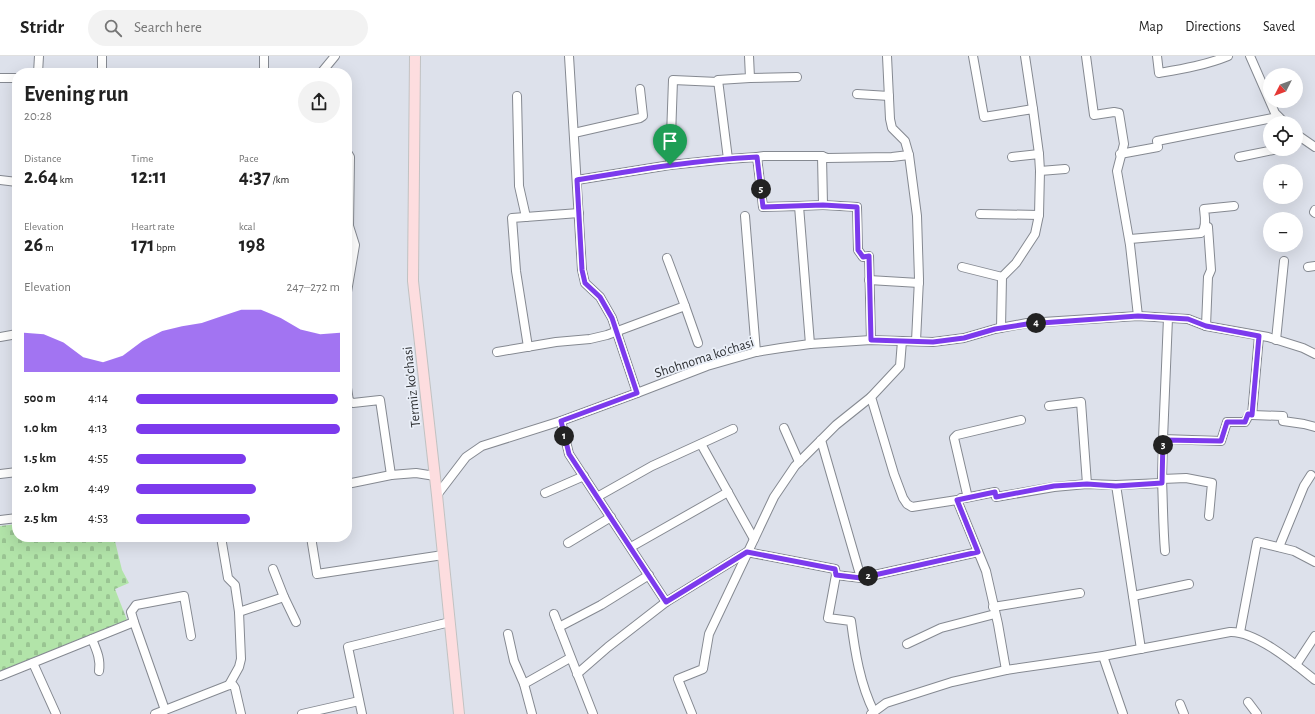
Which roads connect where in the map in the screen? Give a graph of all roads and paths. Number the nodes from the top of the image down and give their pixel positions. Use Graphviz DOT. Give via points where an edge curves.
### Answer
graph roads {
  1 [pos="39,56"];
  2 [pos="102,56"];
  3 [pos="264,56"];
  4 [pos="336,56"];
  5 [pos="415,56"];
  6 [pos="569,56"];
  7 [pos="749,56"];
  8 [pos="887,56"];
  9 [pos="973,56"];
  10 [pos="1025,56"];
  11 [pos="1086,56"];
  12 [pos="1157,56"];
  13 [pos="1228,56"];
  14 [pos="1250,56"];
  15 [pos="38,68"];
  16 [pos="102,68"];
  17 [pos="264,68"];
  18 [pos="325,68"];
  19 [pos="797,76"];
  20 [pos="0,78"];
  21 [pos="12,78"];
  22 [pos="750,78"];
  23 [pos="718,82"];
  24 [pos="640,89"];
  25 [pos="857,94"];
  26 [pos="517,96"];
  27 [pos="889,96"];
  28 [pos="1033,109"];
  29 [pos="1278,116"];
  30 [pos="1263,119"];
  31 [pos="574,132"];
  32 [pos="1303,139"];
  33 [pos="1315,147"];
  34 [pos="1263,152"];
  35 [pos="1039,154"];
  36 [pos="1120,154"];
  37 [pos="909,155"];
  38 [pos="822,156"];
  39 [pos="757,157"];
  40 [pos="1012,157"];
  41 [pos="1239,157"];
  42 [pos="728,159"];
  43 [pos="670,165"];
  44 [pos="1064,169"];
  45 [pos="1040,171"];
  46 [pos="0,180"];
  47 [pos="577,180"];
  48 [pos="12,181"];
  49 [pos="823,205"];
  50 [pos="799,206"];
  51 [pos="1234,206"];
  52 [pos="579,213"];
  53 [pos="980,214"];
  54 [pos="1039,215"];
  55 [pos="745,216"];
  56 [pos="526,217"];
  57 [pos="1204,227"];
  58 [pos="1130,239"];
  59 [pos="352,244"];
  60 [pos="352,258"];
  61 [pos="667,258"];
  62 [pos="1284,261"];
  63 [pos="962,267"];
  64 [pos="1002,277"];
  65 [pos="869,280"];
  66 [pos="919,283"];
  67 [pos="685,306"];
  68 [pos="1138,316"];
  69 [pos="1168,318"];
  70 [pos="1206,326"];
  71 [pos="1001,328"];
  72 [pos="617,332"];
  73 [pos="12,335"];
  74 [pos="1259,336"];
  75 [pos="0,337"];
  76 [pos="871,340"];
  77 [pos="1276,340"];
  78 [pos="902,341"];
  79 [pos="916,341"];
  80 [pos="698,343"];
  81 [pos="810,344"];
  82 [pos="528,347"];
  83 [pos="497,352"];
  84 [pos="756,352"];
  85 [pos="1315,354"];
  86 [pos="637,393"];
  87 [pos="871,397"];
  88 [pos="352,403"];
  89 [pos="1049,406"];
  90 [pos="1252,415"];
  91 [pos="1021,420"];
  92 [pos="561,421"];
  93 [pos="1315,427"];
  94 [pos="784,428"];
  95 [pos="733,429"];
  96 [pos="821,440"];
  97 [pos="1163,440"];
  98 [pos="701,444"];
  99 [pos="799,462"];
  100 [pos="12,473"];
  101 [pos="0,474"];
  102 [pos="391,475"];
  103 [pos="1311,475"];
  104 [pos="435,476"];
  105 [pos="584,476"];
  106 [pos="1162,481"];
  107 [pos="352,483"];
  108 [pos="1087,484"];
  109 [pos="1116,486"];
  110 [pos="728,492"];
  111 [pos="545,493"];
  112 [pos="437,495"];
  113 [pos="597,497"];
  114 [pos="961,498"];
  115 [pos="1209,516"];
  116 [pos="611,517"];
  117 [pos="12,519"];
  118 [pos="0,520"];
  119 [pos="754,540"];
  120 [pos="222,542"];
  121 [pos="312,542"];
  122 [pos="568,544"];
  123 [pos="631,547"];
  124 [pos="1279,547"];
  125 [pos="1165,551"];
  126 [pos="747,552"];
  127 [pos="978,552"];
  128 [pos="443,555"];
  129 [pos="1315,562"];
  130 [pos="273,569"];
  131 [pos="649,575"];
  132 [pos="836,575"];
  133 [pos="861,578"];
  134 [pos="1189,584"];
  135 [pos="1080,593"];
  136 [pos="1133,596"];
  137 [pos="284,598"];
  138 [pos="666,602"];
  139 [pos="994,610"];
  140 [pos="239,612"];
  141 [pos="554,614"];
  142 [pos="134,622"];
  143 [pos="296,622"];
  144 [pos="450,622"];
  145 [pos="559,627"];
  146 [pos="1240,632"];
  147 [pos="508,634"];
  148 [pos="191,636"];
  149 [pos="1315,636"];
  150 [pos="92,638"];
  151 [pos="906,644"];
  152 [pos="1141,649"];
  153 [pos="1103,656"];
  154 [pos="570,658"];
  155 [pos="33,663"];
  156 [pos="1296,665"];
  157 [pos="99,670"];
  158 [pos="1006,670"];
  159 [pos="577,674"];
  160 [pos="0,676"];
  161 [pos="1315,680"];
  162 [pos="524,684"];
  163 [pos="229,685"];
  164 [pos="359,701"];
  165 [pos="1248,702"];
  166 [pos="1180,704"];
  167 [pos="165,710"];
  168 [pos="872,713"];
  169 [pos="56,714"];
  170 [pos="155,714"];
  171 [pos="241,714"];
  172 [pos="302,714"];
  173 [pos="362,714"];
  174 [pos="459,714"];
  175 [pos="532,714"];
  176 [pos="593,714"];
  177 [pos="692,714"];
  178 [pos="1123,714"];
  179 [pos="1184,714"];
  180 [pos="1257,714"];
  1 -- 15 [label="street"];
  2 -- 16 [label="street"];
  3 -- 17 [label="street"];
  4 -- 18 [label="street"];
  5 -- 104 [label="main road, Termiz ko'chasi" via="413,281"];
  6 -- 31 [label="street"];
  7 -- 22 [label="street"];
  8 -- 27 [label="street"];
  9 -- 28 [label="street" via="984,117"];
  10 -- 28 [label="street"];
  11 -- 36 [label="street" via="1094,115 1119,113 1124,144"];
  12 -- 13 [label="street" via="1159,73"];
  14 -- 29 [label="street"];
  19 -- 22 [label="street"];
  20 -- 21 [label="street"];
  22 -- 23 [label="street"];
  23 -- 42 [label="street"];
  23 -- 43 [label="street" via="673,80"];
  24 -- 31 [label="street" via="643,116 640,118"];
  25 -- 27 [label="street"];
  26 -- 56 [label="street" via="519,186"];
  27 -- 37 [label="street" via="892,128 905,141"];
  28 -- 35 [label="street"];
  30 -- 36 [label="street" via="1157,141 1158,147"];
  31 -- 47 [label="street"];
  32 -- 33 [label="street"];
  34 -- 41 [label="street"];
  35 -- 40 [label="street"];
  35 -- 45 [label="street"];
  36 -- 58 [label="street" via="1117,171"];
  37 -- 38 [label="street" via="827,158"];
  37 -- 66 [label="street" via="917,216"];
  38 -- 39 [label="street"];
  38 -- 49 [label="street"];
  39 -- 42 [label="street"];
  39 -- 50 [label="street" via="763,207"];
  42 -- 43 [label="street"];
  43 -- 47 [label="street"];
  44 -- 45 [label="street"];
  45 -- 54 [label="street"];
  46 -- 48 [label="street"];
  47 -- 52 [label="street"];
  49 -- 50 [label="street"];
  49 -- 65 [label="street" via="857,207 858,250 863,257 869,256"];
  50 -- 81 [label="street"];
  51 -- 57 [label="street" via="1204,209"];
  52 -- 56 [label="street"];
  52 -- 72 [label="street" via="585,283 600,297"];
  53 -- 54 [label="street"];
  54 -- 64 [label="street" via="1035,234 1016,263"];
  55 -- 84 [label="street"];
  56 -- 82 [label="street" via="512,218 512,221 516,271"];
  57 -- 58 [label="street" via="1201,233"];
  57 -- 70 [label="street" via="1208,227 1211,270 1208,277"];
  58 -- 68 [label="street"];
  59 -- 60 [label="street"];
  61 -- 67 [label="street"];
  62 -- 77 [label="street"];
  63 -- 64 [label="street"];
  64 -- 71 [label="street"];
  65 -- 66 [label="street"];
  65 -- 76 [label="street"];
  66 -- 79 [label="street"];
  67 -- 72 [label="street"];
  67 -- 80 [label="street"];
  68 -- 69 [label="street, Shohnoma ko'chasi"];
  68 -- 71 [label="street, Shohnoma ko'chasi"];
  69 -- 70 [label="street, Shohnoma ko'chasi" via="1188,319"];
  69 -- 97 [label="street"];
  70 -- 74 [label="street, Shohnoma ko'chasi"];
  71 -- 79 [label="street, Shohnoma ko'chasi" via="964,338 933,342"];
  72 -- 82 [label="street" via="590,339"];
  72 -- 86 [label="street"];
  73 -- 75 [label="street"];
  74 -- 77 [label="street, Shohnoma ko'chasi"];
  74 -- 90 [label="street"];
  76 -- 78 [label="street, Shohnoma ko'chasi"];
  76 -- 81 [label="street, Shohnoma ko'chasi"];
  77 -- 85 [label="street, Shohnoma ko'chasi"];
  78 -- 79 [label="street, Shohnoma ko'chasi"];
  78 -- 87 [label="street" via="900,366"];
  81 -- 84 [label="street, Shohnoma ko'chasi"];
  82 -- 83 [label="street"];
  84 -- 86 [label="street, Shohnoma ko'chasi" via="707,366"];
  86 -- 92 [label="street, Shohnoma ko'chasi"];
  87 -- 96 [label="street"];
  87 -- 114 [label="street" via="894,474 907,504 912,507"];
  88 -- 102 [label="street" via="380,400"];
  89 -- 108 [label="street" via="1081,402"];
  90 -- 93 [label="street" via="1283,416 1283,421"];
  90 -- 97 [label="street" via="1248,414 1245,422 1227,422 1221,441"];
  91 -- 114 [label="street" via="955,436 967,494"];
  92 -- 105 [label="street" via="569,454"];
  92 -- 112 [label="street, Shohnoma ko'chasi" via="482,446 466,457"];
  94 -- 99 [label="street"];
  95 -- 98 [label="street"];
  96 -- 99 [label="street"];
  96 -- 133 [label="street"];
  97 -- 106 [label="street"];
  98 -- 110 [label="street"];
  98 -- 113 [label="street" via="652,466"];
  99 -- 119 [label="street" via="774,498"];
  100 -- 101 [label="street"];
  102 -- 104 [label="street"];
  102 -- 107 [label="street"];
  103 -- 124 [label="street"];
  104 -- 112 [label="main road, Termiz ko'chasi"];
  105 -- 111 [label="street"];
  105 -- 113 [label="street"];
  106 -- 109 [label="street"];
  106 -- 115 [label="street" via="1186,478 1212,483"];
  106 -- 125 [label="street"];
  108 -- 109 [label="street"];
  108 -- 114 [label="street" via="1054,486 996,497 995,492"];
  109 -- 136 [label="street"];
  110 -- 119 [label="street"];
  110 -- 123 [label="street"];
  112 -- 128 [label="main road, Termiz ko'chasi"];
  113 -- 116 [label="street"];
  114 -- 127 [label="street"];
  116 -- 122 [label="street"];
  116 -- 123 [label="street"];
  117 -- 118 [label="street"];
  119 -- 126 [label="street"];
  120 -- 140 [label="street" via="228,578 235,585"];
  121 -- 128 [label="street" via="317,574"];
  123 -- 131 [label="street"];
  124 -- 129 [label="street" via="1294,551"];
  124 -- 146 [label="street" via="1257,542"];
  126 -- 132 [label="street" via="835,569"];
  126 -- 138 [label="street"];
  126 -- 177 [label="street" via="709,634 703,669 678,679"];
  127 -- 133 [label="street"];
  127 -- 139 [label="street" via="986,571"];
  128 -- 144 [label="main road, Termiz ko'chasi"];
  130 -- 137 [label="street"];
  131 -- 138 [label="street"];
  131 -- 145 [label="street"];
  132 -- 133 [label="street"];
  132 -- 168 [label="street" via="828,618 851,621 854,646"];
  134 -- 136 [label="street"];
  135 -- 139 [label="street"];
  136 -- 152 [label="street"];
  137 -- 140 [label="street"];
  137 -- 143 [label="street"];
  138 -- 159 [label="street"];
  139 -- 151 [label="street" via="941,628"];
  139 -- 158 [label="street"];
  140 -- 163 [label="street" via="241,659"];
  141 -- 145 [label="street"];
  142 -- 148 [label="street" via="131,612 136,605 184,596"];
  142 -- 150 [label="street"];
  142 -- 167 [label="street"];
  144 -- 164 [label="street" via="348,647"];
  144 -- 174 [label="main road, Termiz ko'chasi"];
  145 -- 154 [label="street"];
  146 -- 152 [label="street"];
  146 -- 156 [label="street" via="1262,642"];
  147 -- 162 [label="street" via="514,660"];
  149 -- 156 [label="street"];
  150 -- 155 [label="street"];
  150 -- 157 [label="street" via="98,653"];
  152 -- 153 [label="street"];
  153 -- 158 [label="street"];
  153 -- 178 [label="street"];
  154 -- 159 [label="street"];
  154 -- 162 [label="street"];
  155 -- 160 [label="street"];
  155 -- 169 [label="street"];
  156 -- 161 [label="street"];
  158 -- 168 [label="street" via="952,682 904,697 886,703"];
  159 -- 176 [label="street"];
  162 -- 175 [label="street"];
  163 -- 167 [label="street"];
  163 -- 171 [label="street" via="236,688"];
  164 -- 172 [label="street"];
  164 -- 173 [label="street"];
  165 -- 180 [label="street"];
  166 -- 179 [label="street"];
  167 -- 170 [label="street"];
}
